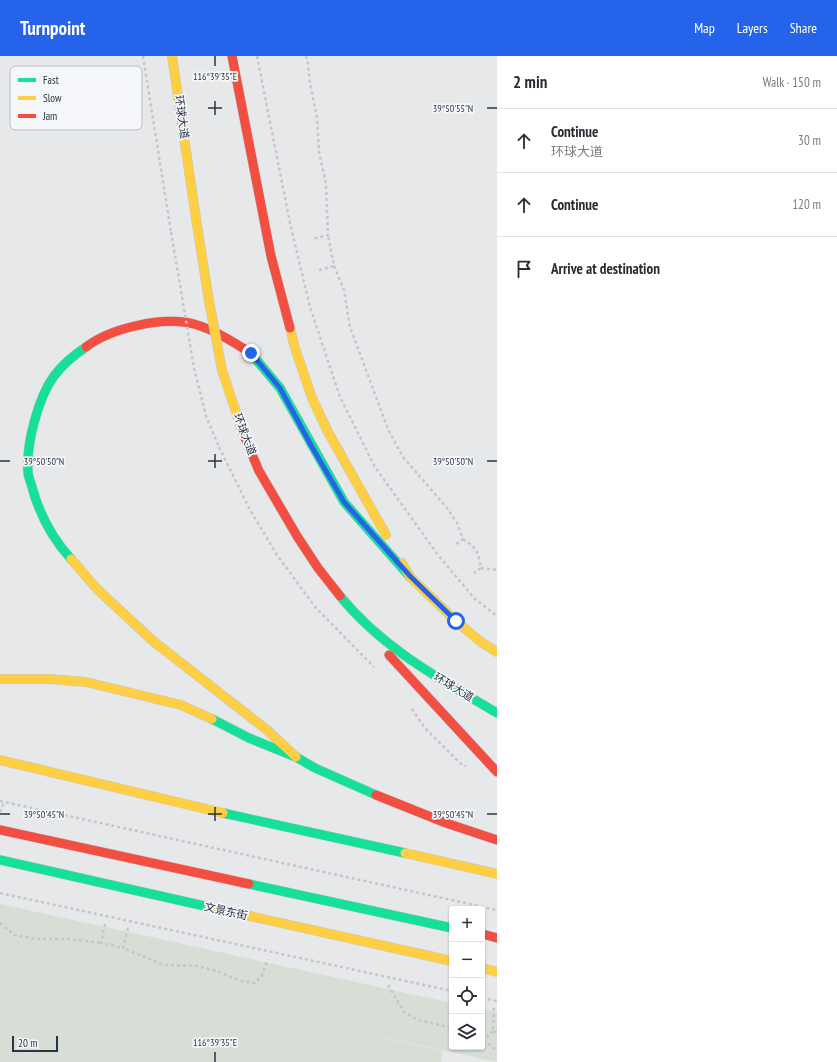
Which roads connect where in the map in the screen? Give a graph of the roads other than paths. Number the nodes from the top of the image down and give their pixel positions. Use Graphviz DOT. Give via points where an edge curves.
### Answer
graph roads {
  1 [pos="172,56"];
  2 [pos="232,56"];
  3 [pos="410,576"];
  4 [pos="368,626"];
  5 [pos="497,652"];
  6 [pos="0,679"];
  7 [pos="497,713"];
  8 [pos="296,757"];
  9 [pos="0,760"];
  10 [pos="497,772"];
  11 [pos="0,830"];
  12 [pos="497,840"];
  13 [pos="0,860"];
  14 [pos="497,874"];
  15 [pos="449,927"];
  16 [pos="485,935"];
  17 [pos="497,938"];
  18 [pos="449,961"];
  19 [pos="485,969"];
  20 [pos="497,972"];
  1 -- 4 [label="main road, 环球大道, bridge" via="209,301 222,370 243,433 259,470 297,536 318,568"];
  2 -- 3 [label="main road" via="271,256 295,348 312,398 328,432"];
  3 -- 5 [label="main road" via="456,621"];
  3 -- 8 [label="main road" via="344,502 280,388 251,353 222,335 193,324 161,321 122,329 92,342 69,359 54,376 39,403 30,440 28,472 38,506 62,549 97,590 153,641 267,730"];
  4 -- 7 [label="main road, 环球大道" via="388,644"];
  4 -- 10 [label="main road" via="393,660"];
  6 -- 8 [label="main road" via="86,682 150,696 181,705 249,738"];
  8 -- 12 [label="main road" via="399,805"];
  9 -- 14 [label="main road"];
  11 -- 15 [label="main road"];
  13 -- 18 [label="main road, 文景东街"];
  16 -- 17 [label="main road"];
  19 -- 20 [label="main road"];
}
